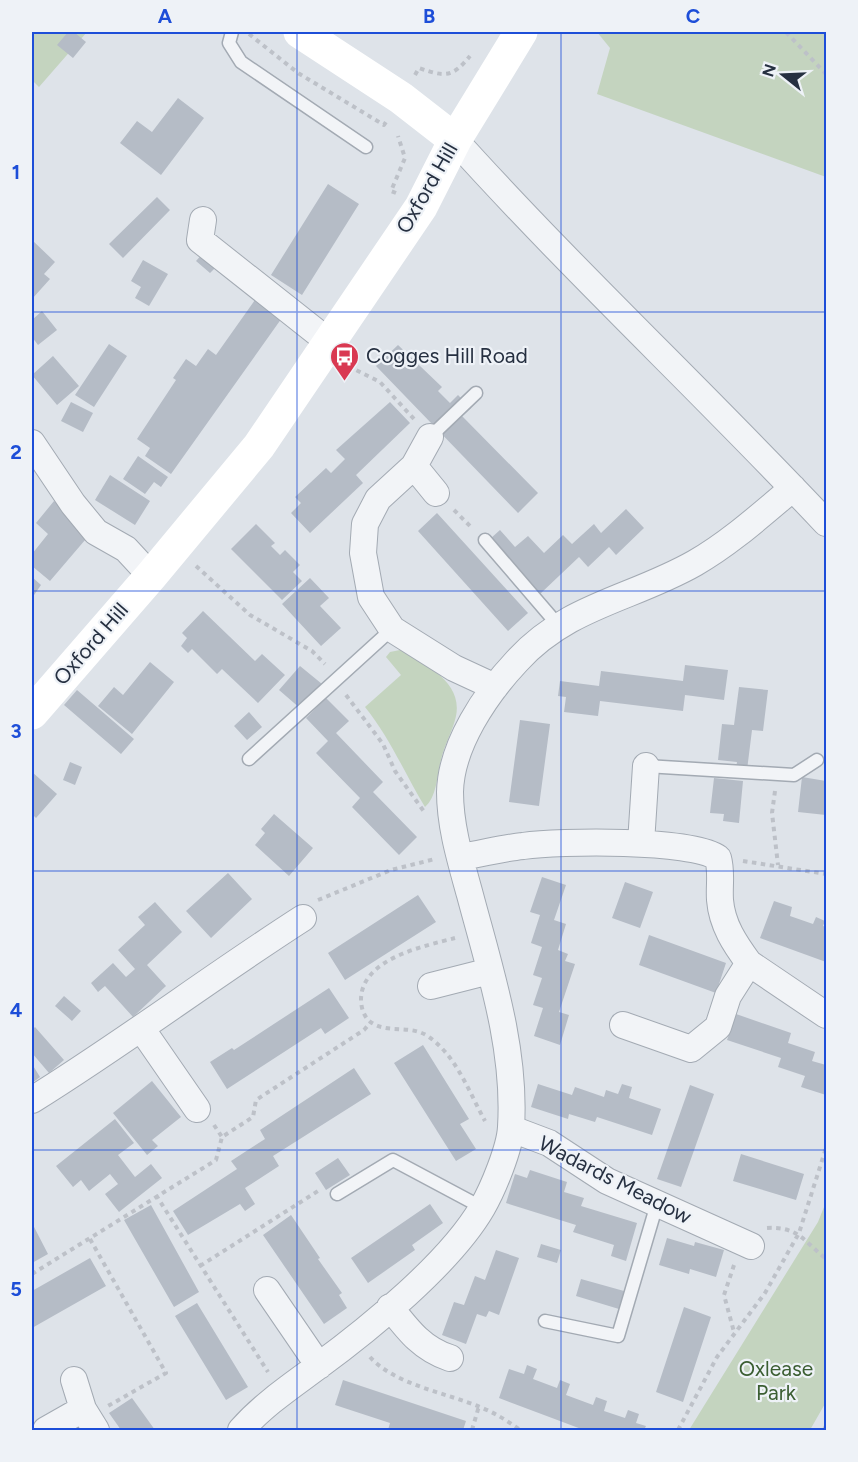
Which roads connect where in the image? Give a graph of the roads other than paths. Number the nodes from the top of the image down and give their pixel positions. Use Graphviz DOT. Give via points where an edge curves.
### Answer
graph roads {
  1 [pos="232,32"];
  2 [pos="300,32"];
  3 [pos="521,32"];
  4 [pos="455,140"];
  5 [pos="366,147"];
  6 [pos="203,220"];
  7 [pos="328,342"];
  8 [pos="476,393"];
  9 [pos="430,437"];
  10 [pos="32,443"];
  11 [pos="414,466"];
  12 [pos="794,488"];
  13 [pos="436,493"];
  14 [pos="826,523"];
  15 [pos="485,540"];
  16 [pos="151,576"];
  17 [pos="558,625"];
  18 [pos="392,629"];
  19 [pos="495,687"];
  20 [pos="36,700"];
  21 [pos="249,759"];
  22 [pos="817,760"];
  23 [pos="646,766"];
  24 [pos="641,843"];
  25 [pos="460,857"];
  26 [pos="303,918"];
  27 [pos="749,963"];
  28 [pos="490,971"];
  29 [pos="431,986"];
  30 [pos="826,1015"];
  31 [pos="623,1025"];
  32 [pos="141,1028"];
  33 [pos="32,1100"];
  34 [pos="197,1109"];
  35 [pos="512,1129"];
  36 [pos="337,1194"];
  37 [pos="657,1204"];
  38 [pos="483,1208"];
  39 [pos="751,1246"];
  40 [pos="267,1290"];
  41 [pos="390,1307"];
  42 [pos="545,1321"];
  43 [pos="450,1358"];
  44 [pos="319,1366"];
  45 [pos="74,1380"];
  46 [pos="89,1419"];
  47 [pos="46,1431"];
  48 [pos="241,1431"];
  1 -- 5 [label="lane" via="229,43 241,62"];
  2 -- 4 [label="main road" via="393,112"];
  3 -- 4 [label="main road, Oxford Hill"];
  4 -- 7 [label="main road, Oxford Hill" via="420,207"];
  4 -- 12 [label="street" via="512,204"];
  6 -- 7 [label="street" via="200,240"];
  7 -- 16 [label="main road, Oxford Hill" via="259,446"];
  8 -- 9 [label="lane"];
  9 -- 11 [label="street"];
  10 -- 16 [label="street" via="96,531 126,549"];
  11 -- 13 [label="street"];
  11 -- 18 [label="street" via="378,499 365,524 363,553 371,597"];
  12 -- 14 [label="street"];
  12 -- 17 [label="street, Wadards Meadow" via="696,562"];
  15 -- 17 [label="lane"];
  16 -- 20 [label="main road, Oxford Hill"];
  17 -- 19 [label="street, Wadards Meadow" via="517,660"];
  18 -- 19 [label="street" via="437,658"];
  18 -- 21 [label="lane"];
  19 -- 25 [label="street, Wadards Meadow" via="471,724 450,789"];
  22 -- 23 [label="lane" via="794,775"];
  23 -- 24 [label="street"];
  24 -- 25 [label="street" via="524,845"];
  24 -- 27 [label="street" via="709,851 718,858 720,901 729,935"];
  25 -- 28 [label="street, Wadards Meadow"];
  26 -- 32 [label="street"];
  27 -- 30 [label="street"];
  27 -- 31 [label="street" via="728,996 718,1027 691,1049"];
  28 -- 29 [label="street"];
  28 -- 35 [label="street, Wadards Meadow" via="508,1053"];
  32 -- 33 [label="street"];
  32 -- 34 [label="street"];
  35 -- 37 [label="street, Wadards Meadow" via="549,1143 607,1181"];
  35 -- 38 [label="street, Wadards Meadow"];
  36 -- 38 [label="lane" via="393,1160"];
  37 -- 39 [label="street, Wadards Meadow"];
  37 -- 42 [label="lane" via="618,1336"];
  38 -- 41 [label="street, Wadards Meadow" via="461,1238"];
  40 -- 44 [label="street"];
  41 -- 43 [label="street" via="419,1342"];
  41 -- 44 [label="street, Wadards Meadow"];
  44 -- 48 [label="street, Wadards Meadow"];
  45 -- 46 [label="street"];
  46 -- 47 [label="street"];
}
